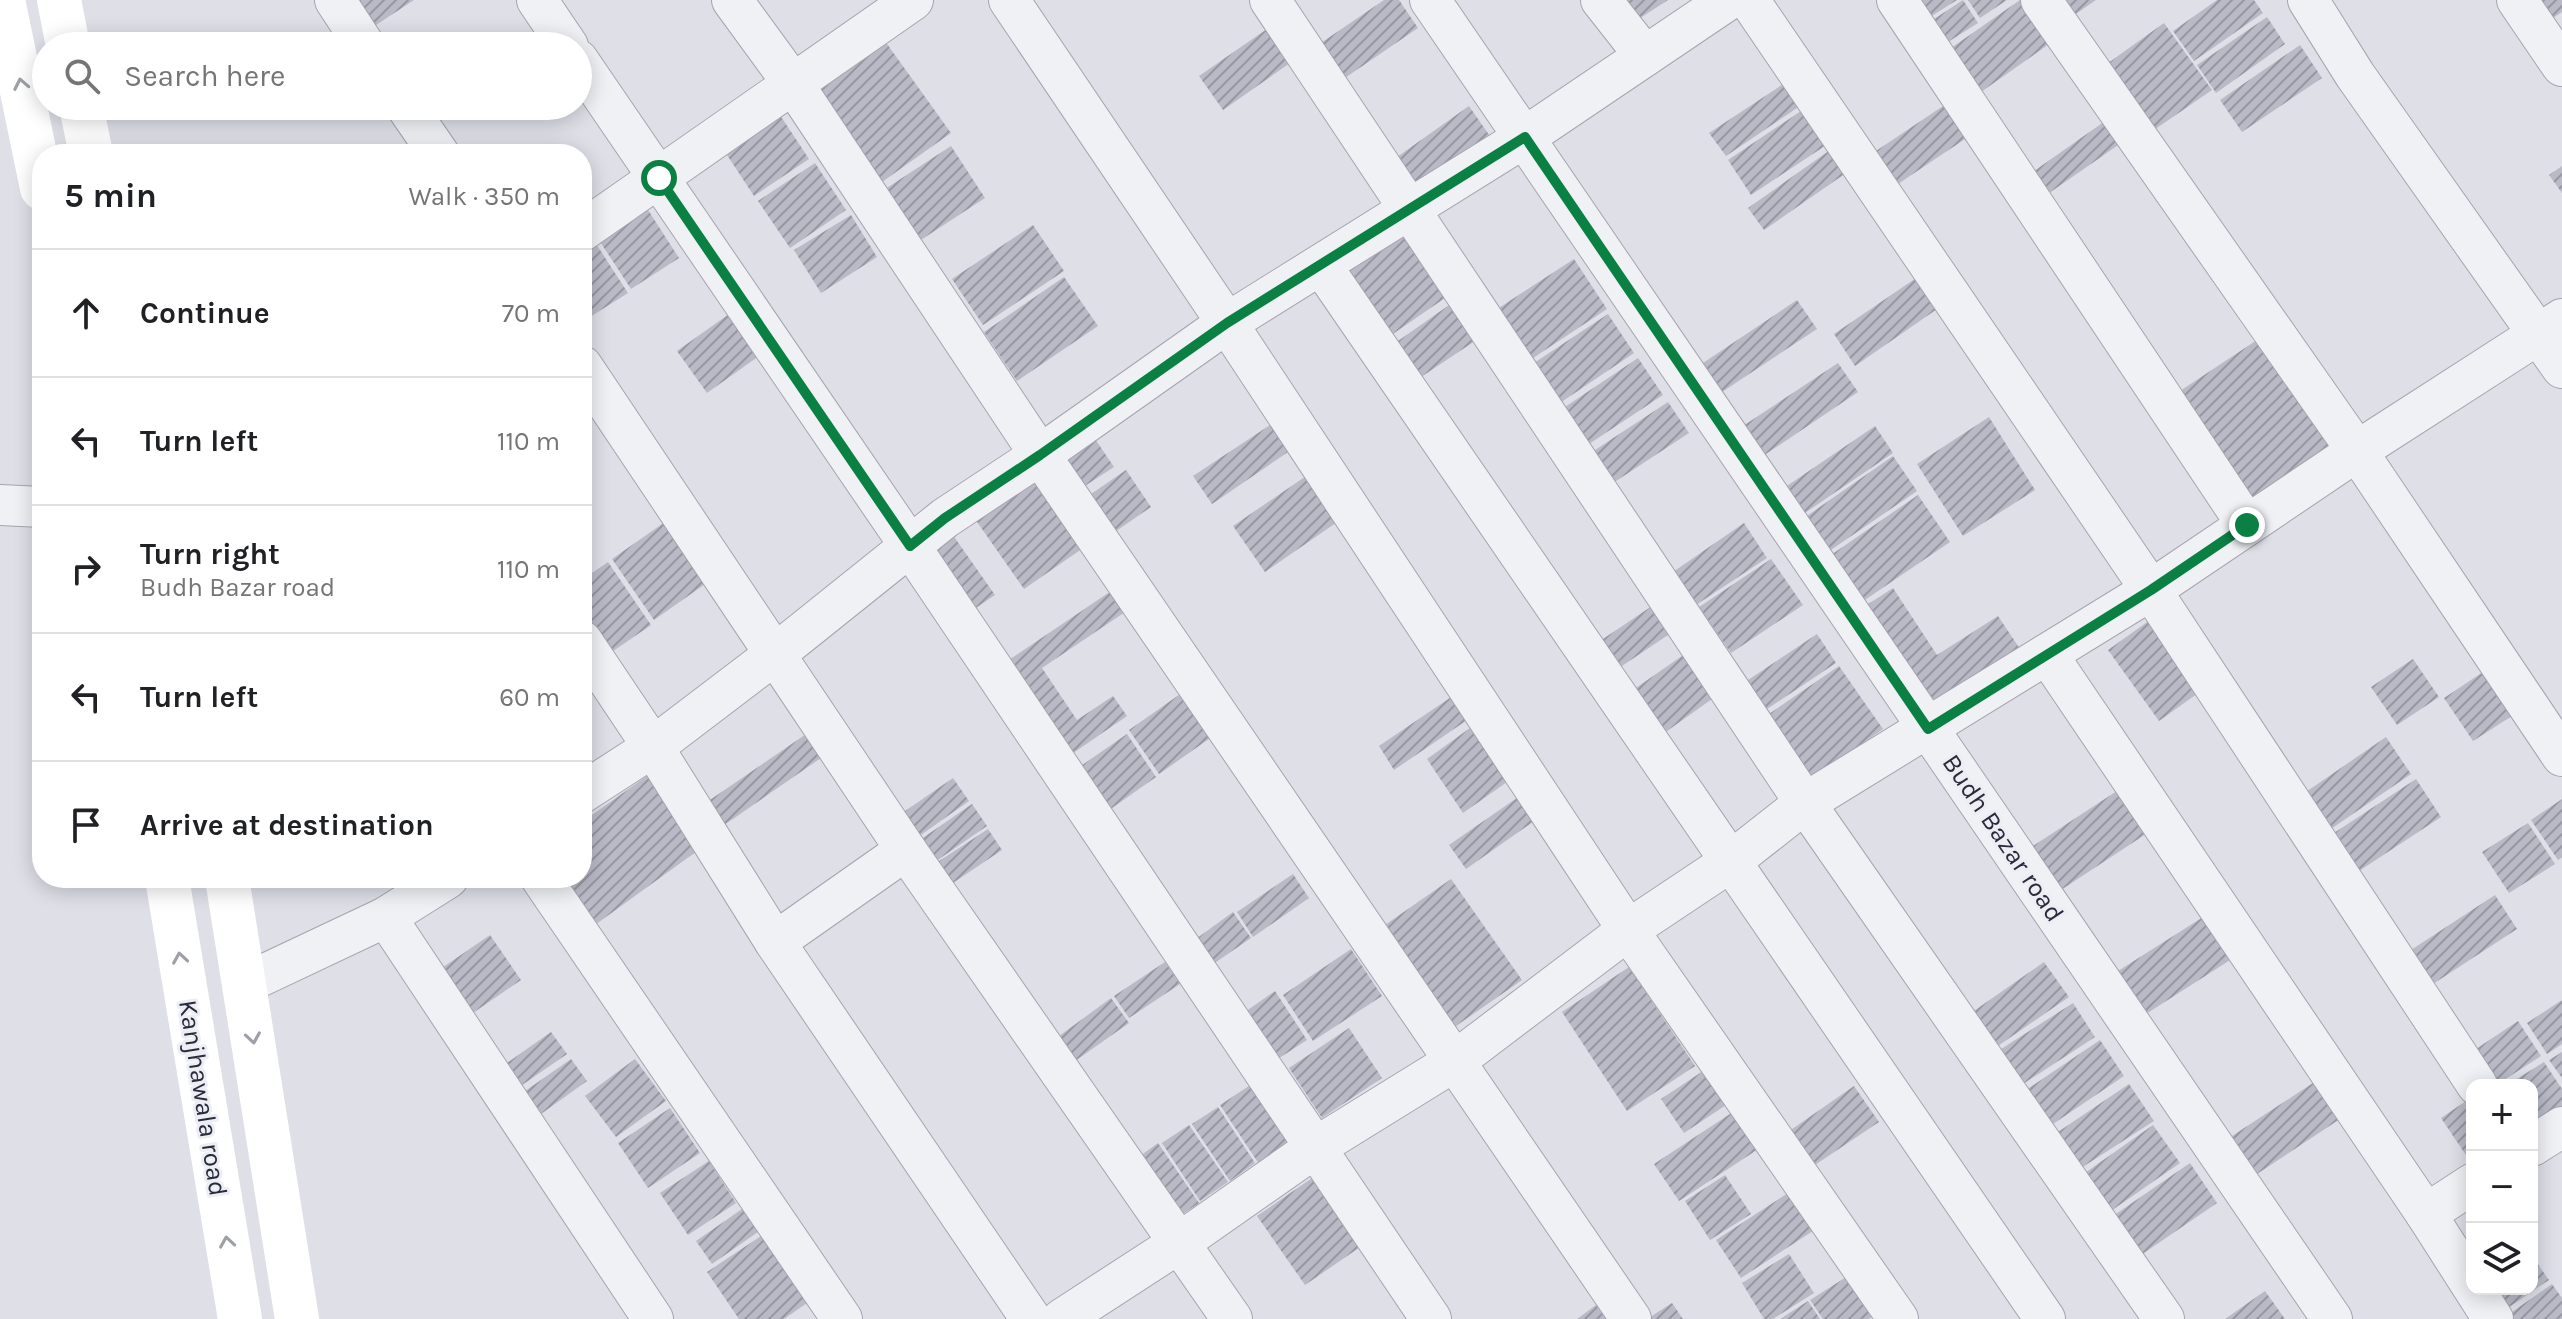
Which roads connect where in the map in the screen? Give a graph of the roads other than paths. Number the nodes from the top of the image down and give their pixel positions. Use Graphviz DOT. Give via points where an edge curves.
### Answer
graph roads {
  1 [pos="3,0"];
  2 [pos="59,0"];
  3 [pos="335,0"];
  4 [pos="537,0"];
  5 [pos="732,0"];
  6 [pos="913,0"];
  7 [pos="1009,0"];
  8 [pos="1270,0"];
  9 [pos="1430,0"];
  10 [pos="1601,0"];
  11 [pos="1728,0"];
  12 [pos="1749,0"];
  13 [pos="1897,0"];
  14 [pos="2041,0"];
  15 [pos="2308,0"];
  16 [pos="2517,0"];
  17 [pos="65,32"];
  18 [pos="356,32"];
  19 [pos="559,32"];
  20 [pos="1645,56"];
  21 [pos="2562,66"];
  22 [pos="592,80"];
  23 [pos="794,85"];
  24 [pos="84,120"];
  25 [pos="416,120"];
  26 [pos="1525,137"];
  27 [pos="33,144"];
  28 [pos="89,144"];
  29 [pos="432,144"];
  30 [pos="659,178"];
  31 [pos="1409,208"];
  32 [pos="592,224"];
  33 [pos="1321,265"];
  34 [pos="1227,323"];
  35 [pos="2551,327"];
  36 [pos="2562,368"];
  37 [pos="592,381"];
  38 [pos="2357,451"];
  39 [pos="1040,455"];
  40 [pos="0,505"];
  41 [pos="32,507"];
  42 [pos="2247,525"];
  43 [pos="910,546"];
  44 [pos="2151,590"];
  45 [pos="2047,654"];
  46 [pos="774,655"];
  47 [pos="592,656"];
  48 [pos="1928,729"];
  49 [pos="653,747"];
  50 [pos="2562,756"];
  51 [pos="592,787"];
  52 [pos="1805,803"];
  53 [pos="906,850"];
  54 [pos="1730,862"];
  55 [pos="169,888"];
  56 [pos="229,888"];
  57 [pos="432,888"];
  58 [pos="548,888"];
  59 [pos="386,917"];
  60 [pos="1628,930"];
  61 [pos="775,942"];
  62 [pos="244,984"];
  63 [pos="1455,1061"];
  64 [pos="2473,1079"];
  65 [pos="2562,1127"];
  66 [pos="2538,1142"];
  67 [pos="1316,1147"];
  68 [pos="2466,1188"];
  69 [pos="2426,1214"];
  70 [pos="1179,1243"];
  71 [pos="2466,1277"];
  72 [pos="2478,1295"];
  73 [pos="240,1319"];
  74 [pos="297,1319"];
  75 [pos="653,1319"];
  76 [pos="842,1319"];
  77 [pos="1031,1319"];
  78 [pos="1062,1319"];
  79 [pos="1232,1319"];
  80 [pos="1431,1319"];
  81 [pos="1631,1319"];
  82 [pos="1898,1319"];
  83 [pos="2045,1319"];
  84 [pos="2164,1319"];
  85 [pos="2332,1319"];
  86 [pos="2493,1319"];
  27 -- 1 [label="main road, one-way"];
  2 -- 17 [label="main road"];
  3 -- 18 [label="street"];
  4 -- 19 [label="street"];
  5 -- 23 [label="street"];
  6 -- 23 [label="street"];
  7 -- 34 [label="street"];
  8 -- 31 [label="street"];
  9 -- 26 [label="street, Budh Bazar road"];
  10 -- 20 [label="street"];
  11 -- 20 [label="street"];
  12 -- 44 [label="street"];
  13 -- 42 [label="street"];
  14 -- 38 [label="street"];
  15 -- 35 [label="street" via="2355,75"];
  16 -- 21 [label="street"];
  20 -- 26 [label="street"];
  22 -- 30 [label="street"];
  23 -- 30 [label="street"];
  23 -- 39 [label="street"];
  24 -- 28 [label="main road"];
  25 -- 29 [label="street"];
  26 -- 31 [label="street"];
  26 -- 48 [label="street, Budh Bazar road"];
  30 -- 32 [label="street"];
  30 -- 43 [label="street"];
  31 -- 33 [label="street"];
  31 -- 52 [label="street"];
  33 -- 34 [label="street"];
  33 -- 54 [label="street"];
  34 -- 39 [label="street"];
  34 -- 60 [label="street"];
  35 -- 36 [label="street"];
  35 -- 38 [label="street"];
  37 -- 46 [label="street"];
  38 -- 42 [label="street"];
  38 -- 50 [label="street"];
  39 -- 43 [label="street"];
  39 -- 63 [label="street"];
  40 -- 41 [label="street"];
  42 -- 44 [label="street"];
  43 -- 46 [label="street"];
  43 -- 67 [label="street"];
  44 -- 45 [label="street"];
  44 -- 64 [label="street"];
  45 -- 48 [label="street"];
  45 -- 69 [label="street"];
  46 -- 49 [label="street"];
  46 -- 53 [label="street"];
  47 -- 49 [label="street"];
  48 -- 52 [label="street"];
  48 -- 85 [label="street, Budh Bazar road"];
  49 -- 51 [label="street"];
  49 -- 61 [label="street"];
  52 -- 54 [label="street"];
  52 -- 84 [label="street"];
  53 -- 61 [label="street"];
  53 -- 70 [label="street"];
  54 -- 60 [label="street"];
  54 -- 83 [label="street"];
  73 -- 55 [label="main road, Kanjhawala road, one-way"];
  56 -- 62 [label="main road"];
  57 -- 59 [label="street"];
  58 -- 76 [label="street"];
  59 -- 62 [label="street"];
  59 -- 75 [label="street"];
  60 -- 63 [label="street"];
  60 -- 82 [label="street"];
  61 -- 77 [label="street"];
  62 -- 74 [label="main road, one-way"];
  63 -- 67 [label="street"];
  63 -- 81 [label="street"];
  65 -- 66 [label="street"];
  67 -- 70 [label="street"];
  67 -- 80 [label="street"];
  68 -- 69 [label="street"];
  69 -- 71 [label="street"];
  70 -- 78 [label="street"];
  70 -- 79 [label="street"];
  72 -- 86 [label="street"];
}
